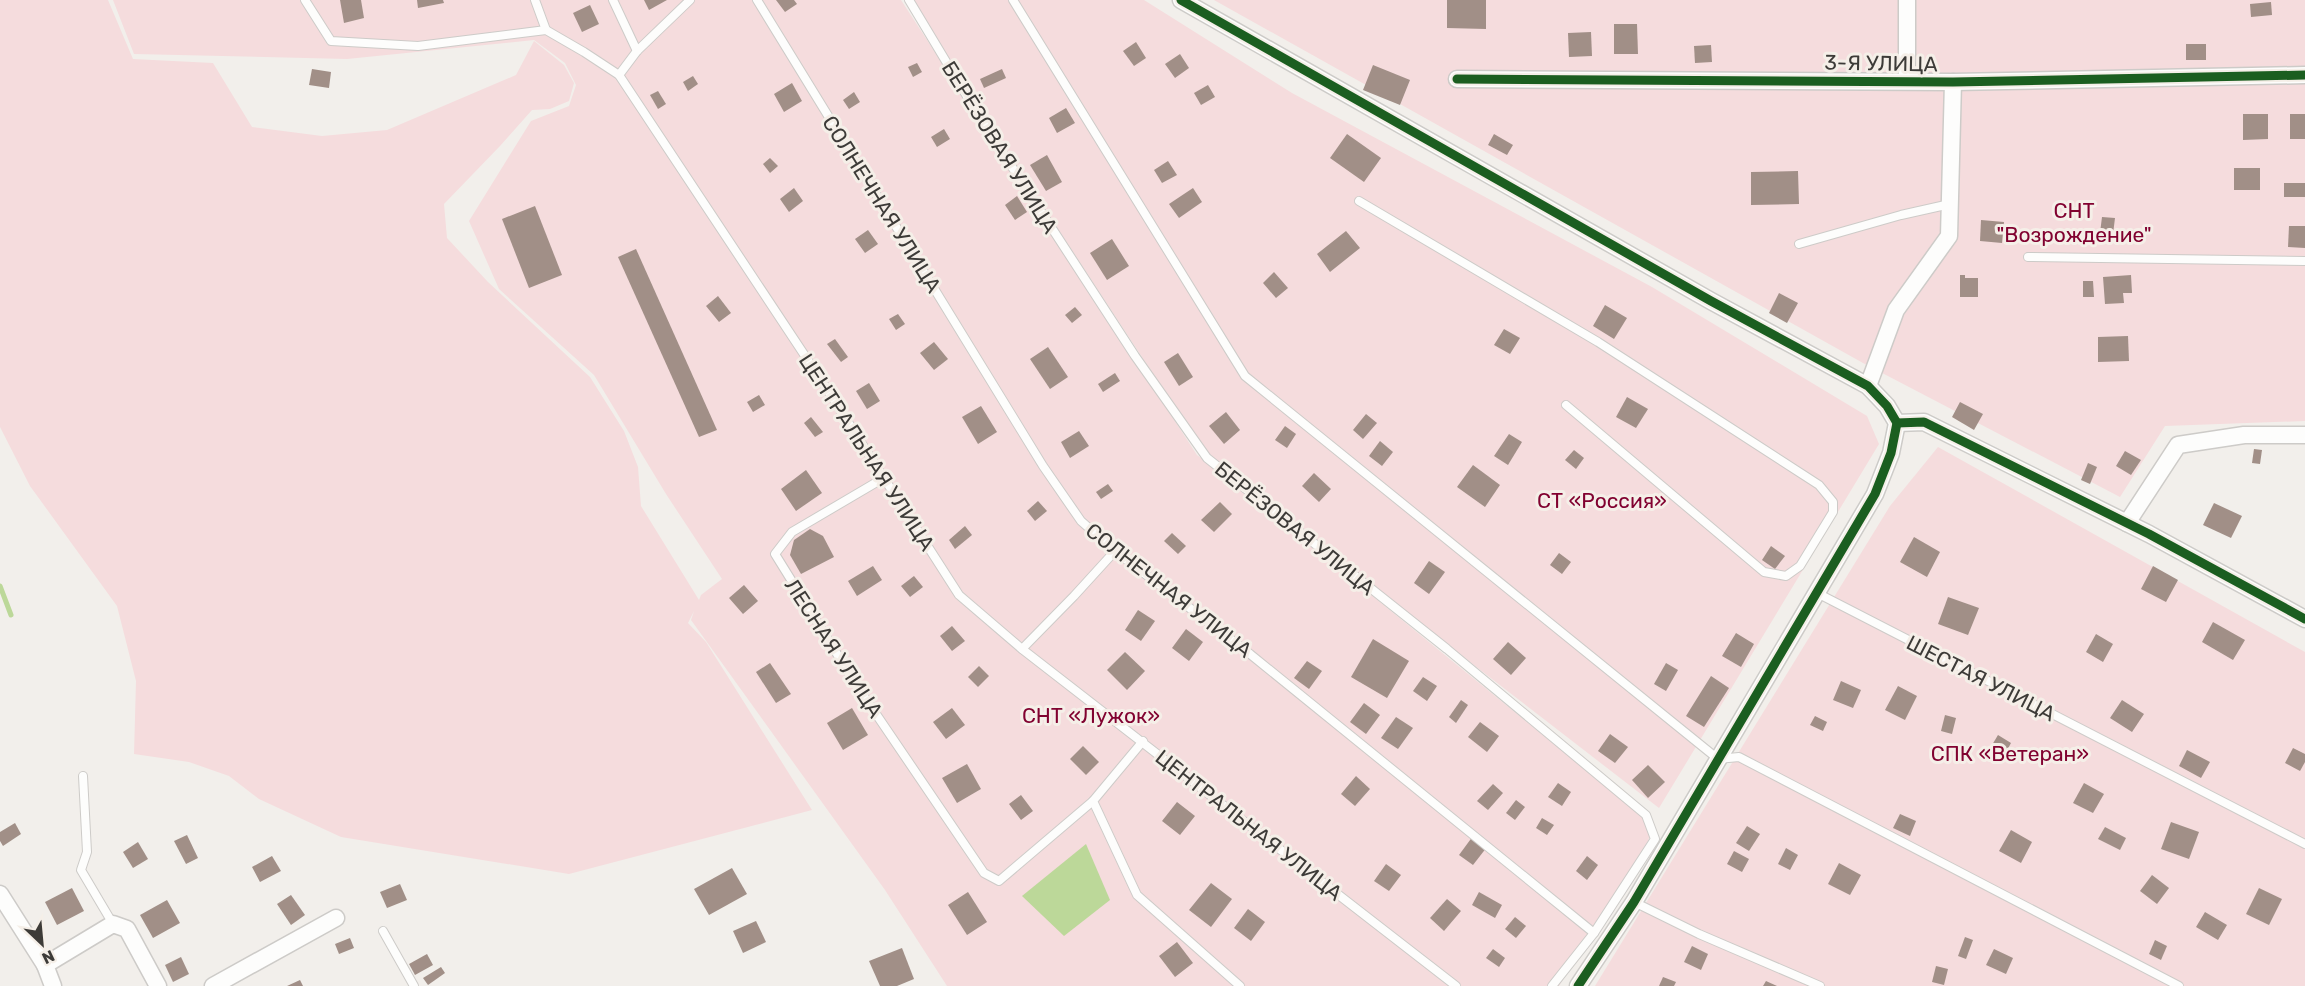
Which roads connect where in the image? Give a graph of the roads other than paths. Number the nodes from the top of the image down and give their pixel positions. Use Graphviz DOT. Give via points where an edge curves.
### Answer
graph roads {
  1 [pos="305,0"];
  2 [pos="535,0"];
  3 [pos="613,0"];
  4 [pos="690,0"];
  5 [pos="757,0"];
  6 [pos="909,0"];
  7 [pos="1013,0"];
  8 [pos="1181,0"];
  9 [pos="1907,0"];
  10 [pos="546,30"];
  11 [pos="638,51"];
  12 [pos="619,75"];
  13 [pos="2305,75"];
  14 [pos="1457,79"];
  15 [pos="1906,81"];
  16 [pos="1953,82"];
  17 [pos="1359,201"];
  18 [pos="1950,204"];
  19 [pos="1799,244"];
  20 [pos="2028,257"];
  21 [pos="2305,261"];
  22 [pos="1868,386"];
  23 [pos="1566,405"];
  24 [pos="1897,423"];
  25 [pos="2305,435"];
  26 [pos="882,478"];
  27 [pos="2127,523"];
  28 [pos="1115,551"];
  29 [pos="1818,593"];
  30 [pos="2305,619"];
  31 [pos="1022,648"];
  32 [pos="1143,741"];
  33 [pos="1718,759"];
  34 [pos="83,776"];
  35 [pos="1093,801"];
  36 [pos="2305,844"];
  37 [pos="0,894"];
  38 [pos="1634,902"];
  39 [pos="336,918"];
  40 [pos="113,924"];
  41 [pos="383,931"];
  42 [pos="1594,933"];
  43 [pos="45,965"];
  44 [pos="53,986"];
  45 [pos="158,986"];
  46 [pos="213,986"];
  47 [pos="414,986"];
  48 [pos="1240,986"];
  49 [pos="1456,986"];
  50 [pos="1552,986"];
  51 [pos="1578,986"];
  52 [pos="1820,986"];
  53 [pos="2179,986"];
  1 -- 10 [label="lane" via="331,41 418,46"];
  2 -- 10 [label="lane"];
  3 -- 11 [label="lane"];
  4 -- 11 [label="lane"];
  5 -- 28 [label="lane, СОЛНЕЧНАЯ УЛИЦА" via="1043,466 1081,521"];
  6 -- 42 [label="lane, БЕРЁЗОВАЯ УЛИЦА" via="977,113 1207,458 1447,649 1646,815 1655,839"];
  7 -- 33 [label="lane" via="1245,376"];
  8 -- 22 [label="street"];
  9 -- 15 [label="street"];
  10 -- 12 [label="lane, ЦЕНТРАЛЬНАЯ УЛИЦА"];
  11 -- 12 [label="lane"];
  12 -- 26 [label="lane, ЦЕНТРАЛЬНАЯ УЛИЦА"];
  13 -- 16 [label="street, 3-Я УЛИЦА"];
  14 -- 15 [label="street, 3-Я УЛИЦА"];
  15 -- 16 [label="street, 3-Я УЛИЦА"];
  16 -- 18 [label="street"];
  17 -- 23 [label="lane" via="1598,342 1820,485 1833,502 1833,512 1800,566 1786,576 1764,572"];
  18 -- 19 [label="lane"];
  18 -- 22 [label="street" via="1949,236 1896,310"];
  20 -- 21 [label="lane"];
  22 -- 24 [label="street"];
  24 -- 27 [label="street" via="1924,422"];
  24 -- 29 [label="street" via="1891,453 1875,494"];
  25 -- 27 [label="street" via="2244,435 2178,445"];
  26 -- 31 [label="lane, ЦЕНТРАЛЬНАЯ УЛИЦА" via="959,595"];
  26 -- 35 [label="lane, ЛЕСНАЯ УЛИЦА" via="792,532 775,554 855,683 984,873 999,881"];
  27 -- 30 [label="street"];
  28 -- 31 [label="lane"];
  28 -- 42 [label="lane, СОЛНЕЧНАЯ УЛИЦА" via="1250,654"];
  29 -- 33 [label="street"];
  29 -- 36 [label="lane, ШЕСТАЯ УЛИЦА"];
  31 -- 32 [label="lane, ЦЕНТРАЛЬНАЯ УЛИЦА"];
  32 -- 35 [label="lane"];
  32 -- 49 [label="lane, ЦЕНТРАЛЬНАЯ УЛИЦА"];
  33 -- 38 [label="street"];
  33 -- 53 [label="lane" via="1739,757"];
  34 -- 40 [label="lane" via="87,852 81,870"];
  35 -- 48 [label="lane" via="1137,896"];
  37 -- 43 [label="street"];
  38 -- 51 [label="street"];
  38 -- 52 [label="lane"];
  39 -- 46 [label="street"];
  40 -- 43 [label="street"];
  40 -- 45 [label="street" via="127,929"];
  41 -- 47 [label="lane"];
  42 -- 50 [label="lane, БЕРЁЗОВАЯ УЛИЦА"];
  43 -- 44 [label="street"];
}
